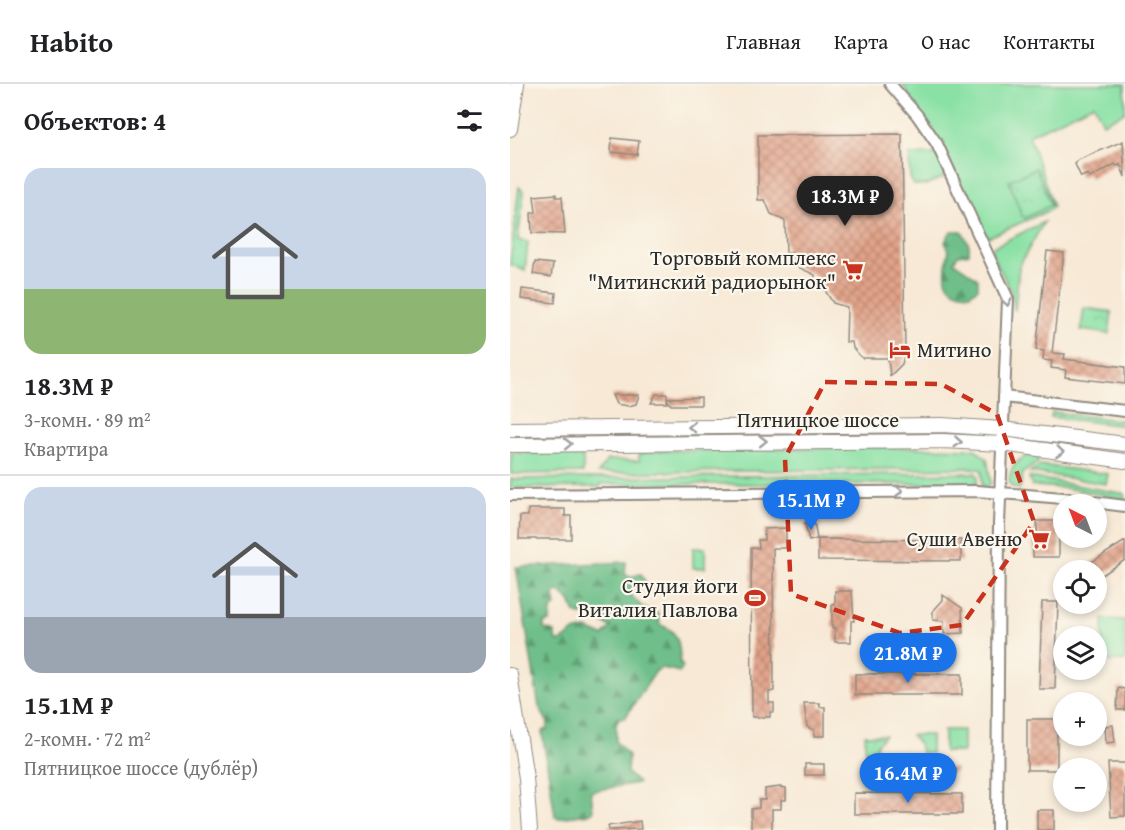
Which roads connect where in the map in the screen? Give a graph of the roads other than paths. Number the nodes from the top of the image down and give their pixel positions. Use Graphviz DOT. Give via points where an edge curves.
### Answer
graph roads {
  1 [pos="890,84"];
  2 [pos="518,85"];
  3 [pos="510,129"];
  4 [pos="1004,397"];
  5 [pos="1125,411"];
  6 [pos="510,429"];
  7 [pos="1002,429"];
  8 [pos="1002,444"];
  9 [pos="1125,444"];
  10 [pos="510,445"];
  11 [pos="1125,461"];
  12 [pos="1000,492"];
  13 [pos="510,495"];
  14 [pos="1125,507"];
  15 [pos="510,675"];
  16 [pos="530,830"];
  17 [pos="997,830"];
  1 -- 4 [label="street, one-way" via="937,144 1008,299"];
  2 -- 3 [label="main road"];
  4 -- 5 [label="street"];
  4 -- 7 [label="street"];
  7 -- 6 [label="main road, Пятницкое шоссе, one-way" via="881,424"];
  7 -- 8 [label="street"];
  7 -- 9 [label="main road, Пятницкое шоссе"];
  10 -- 8 [label="main road, Пятницкое шоссе, one-way" via="879,439"];
  8 -- 11 [label="main road, Пятницкое шоссе, one-way"];
  8 -- 12 [label="street"];
  13 -- 12 [label="street, one-way"];
  12 -- 14 [label="street"];
  12 -- 17 [label="street"];
  15 -- 16 [label="main road"];
}
